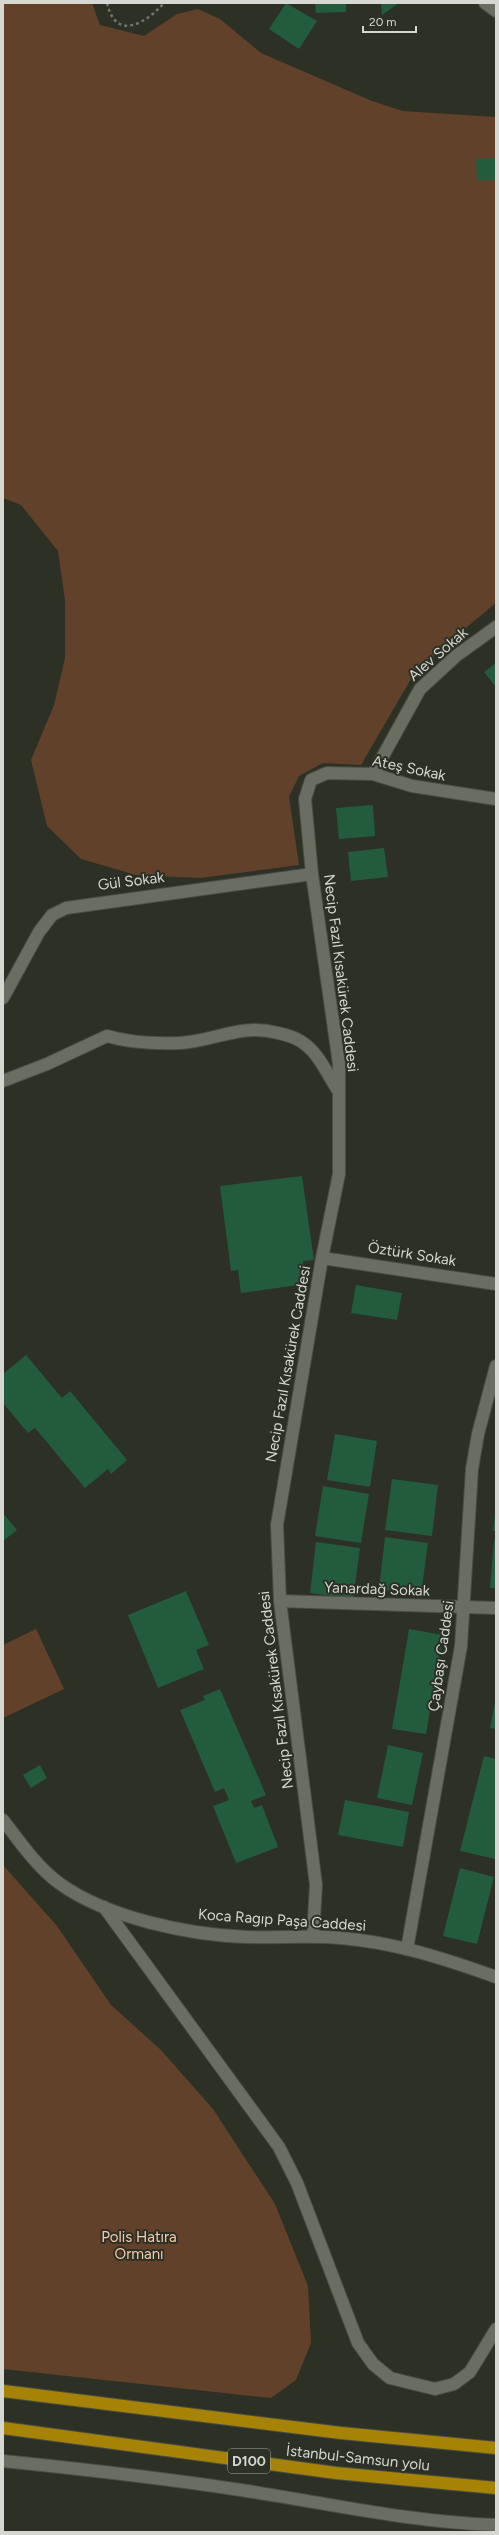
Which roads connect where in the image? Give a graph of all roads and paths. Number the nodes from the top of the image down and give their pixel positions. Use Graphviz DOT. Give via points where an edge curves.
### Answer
graph roads {
  1 [pos="107,3"];
  2 [pos="164,3"];
  3 [pos="485,3"];
  4 [pos="496,12"];
  5 [pos="496,627"];
  6 [pos="373,774"];
  7 [pos="305,799"];
  8 [pos="496,799"];
  9 [pos="312,874"];
  10 [pos="3,998"];
  11 [pos="3,1081"];
  12 [pos="339,1092"];
  13 [pos="322,1258"];
  14 [pos="496,1284"];
  15 [pos="496,1366"];
  16 [pos="280,1601"];
  17 [pos="465,1608"];
  18 [pos="496,1608"];
  19 [pos="3,1820"];
  20 [pos="104,1906"];
  21 [pos="313,1936"];
  22 [pos="407,1949"];
  23 [pos="496,1976"];
  24 [pos="496,2332"];
  25 [pos="3,2391"];
  26 [pos="3,2428"];
  27 [pos="496,2448"];
  28 [pos="3,2461"];
  29 [pos="496,2488"];
  30 [pos="496,2525"];
  1 -- 2 [label="path" via="109,12 117,22 125,26 138,25 152,16"];
  3 -- 4 [label="street"];
  5 -- 6 [label="street, Alev Sokak" via="456,656 420,688"];
  6 -- 7 [label="street, Ateş Sokak" via="327,773 311,780"];
  6 -- 8 [label="street, Ateş Sokak" via="412,786"];
  7 -- 9 [label="street, Necip Fazıl Kısakürek Caddesi"];
  9 -- 10 [label="street, Gül Sokak" via="66,908 52,915 39,932"];
  9 -- 12 [label="street, Necip Fazıl Kısakürek Caddesi" via="338,1064"];
  11 -- 12 [label="street" via="107,1036 131,1043 180,1043 228,1032 256,1029 290,1036 306,1045 316,1055"];
  12 -- 13 [label="street, Necip Fazıl Kısakürek Caddesi" via="339,1174"];
  13 -- 14 [label="street, Öztürk Sokak"];
  13 -- 16 [label="street, Necip Fazıl Kısakürek Caddesi" via="277,1525"];
  15 -- 17 [label="street, Çaybaşı Caddesi" via="478,1434 472,1469"];
  16 -- 17 [label="street, Yanardağ Sokak"];
  16 -- 21 [label="street, Necip Fazıl Kısakürek Caddesi" via="316,1885"];
  17 -- 18 [label="street, Yanardağ Sokak"];
  17 -- 22 [label="street, Çaybaşı Caddesi" via="451,1703"];
  19 -- 20 [label="street, Koca Ragıp Paşa Caddesi" via="26,1850 59,1883"];
  20 -- 21 [label="street, Koca Ragıp Paşa Caddesi" via="142,1919 210,1934 246,1937"];
  20 -- 24 [label="street" via="279,2147 297,2183 358,2343 373,2364 390,2378 435,2389 454,2384 470,2372"];
  21 -- 22 [label="street, Koca Ragıp Paşa Caddesi"];
  22 -- 23 [label="street, Koca Ragıp Paşa Caddesi"];
  25 -- 27 [label="highway, İstanbul-Samsun yolu" via="341,2433"];
  26 -- 29 [label="highway, İstanbul-Samsun yolu / D100" via="336,2473"];
  28 -- 30 [label="street" via="241,2490 344,2509 448,2524"];
}
